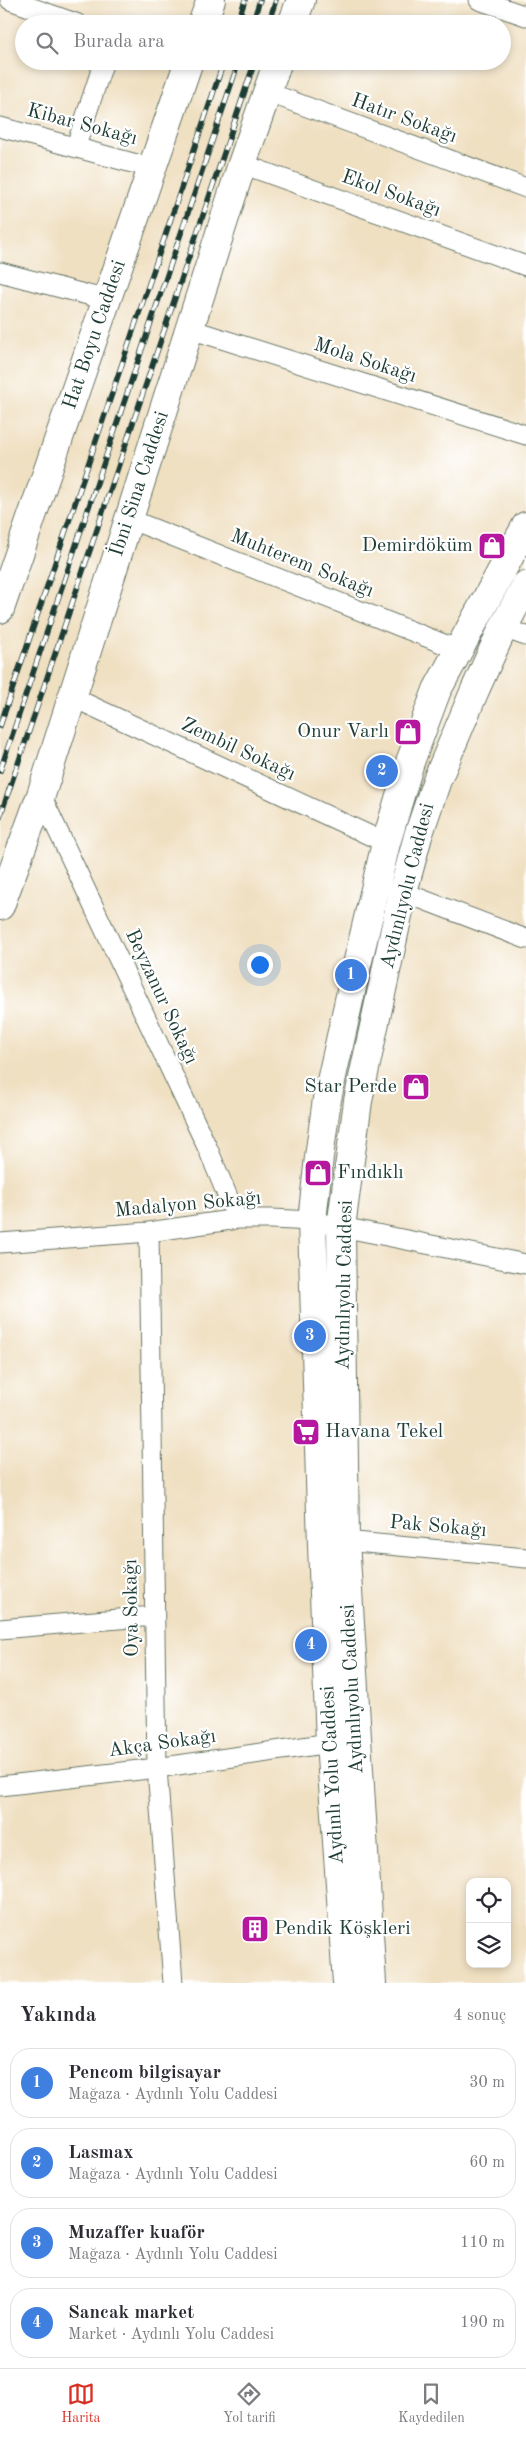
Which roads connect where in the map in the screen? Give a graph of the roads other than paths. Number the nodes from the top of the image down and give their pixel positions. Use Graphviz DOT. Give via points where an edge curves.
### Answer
graph roads {
  1 [pos="10,0"];
  2 [pos="211,0"];
  3 [pos="301,0"];
  4 [pos="479,0"];
  5 [pos="52,15"];
  6 [pos="205,15"];
  7 [pos="295,15"];
  8 [pos="526,16"];
  9 [pos="101,70"];
  10 [pos="186,70"];
  11 [pos="275,70"];
  12 [pos="267,92"];
  13 [pos="0,127"];
  14 [pos="76,146"];
  15 [pos="242,164"];
  16 [pos="151,168"];
  17 [pos="526,188"];
  18 [pos="526,266"];
  19 [pos="0,272"];
  20 [pos="107,300"];
  21 [pos="190,329"];
  22 [pos="526,435"];
  23 [pos="129,519"];
  24 [pos="526,526"];
  25 [pos="526,586"];
  26 [pos="0,610"];
  27 [pos="515,632"];
  28 [pos="458,650"];
  29 [pos="72,697"];
  30 [pos="41,796"];
  31 [pos="386,843"];
  32 [pos="403,892"];
  33 [pos="0,906"];
  34 [pos="526,939"];
  35 [pos="238,1219"];
  36 [pos="312,1221"];
  37 [pos="341,1227"];
  38 [pos="149,1232"];
  39 [pos="0,1243"];
  40 [pos="526,1264"];
  41 [pos="345,1542"];
  42 [pos="526,1558"];
  43 [pos="154,1616"];
  44 [pos="0,1629"];
  45 [pos="330,1743"];
  46 [pos="157,1768"];
  47 [pos="0,1786"];
  48 [pos="173,1983"];
  49 [pos="347,1983"];
  50 [pos="372,1983"];
  1 -- 5 [label="street"];
  2 -- 6 [label="main road"];
  3 -- 7 [label="main road"];
  4 -- 8 [label="street"];
  9 -- 14 [label="street"];
  10 -- 16 [label="main road, Hat Boyu Caddesi"];
  11 -- 12 [label="main road, İbni Sina Caddesi"];
  12 -- 15 [label="main road, İbni Sina Caddesi"];
  12 -- 17 [label="street, Hatır Sokağı"];
  13 -- 14 [label="street, Kibar Sokağı"];
  14 -- 16 [label="street, Kibar Sokağı"];
  15 -- 18 [label="street, Ekol Sokağı"];
  15 -- 21 [label="main road, İbni Sina Caddesi"];
  16 -- 20 [label="main road, Hat Boyu Caddesi"];
  19 -- 20 [label="street"];
  20 -- 26 [label="main road, Hat Boyu Caddesi"];
  21 -- 22 [label="street, Mola Sokağı"];
  21 -- 23 [label="main road, İbni Sina Caddesi"];
  23 -- 28 [label="street, Muhterem Sokağı"];
  23 -- 29 [label="main road, İbni Sina Caddesi"];
  24 -- 28 [label="main road, Aydınlı Yolu Caddesi"];
  25 -- 27 [label="main road, Aydınlıyolu Caddesi"];
  27 -- 32 [label="main road, Aydınlıyolu Caddesi" via="437,780"];
  28 -- 31 [label="main road, Aydınlı Yolu Caddesi" via="437,690 410,762"];
  29 -- 30 [label="main road, İbni Sina Caddesi"];
  29 -- 31 [label="street, Zembil Sokağı"];
  30 -- 33 [label="main road, İbni Sina Caddesi"];
  30 -- 35 [label="street, Beyzanur Sokağı"];
  31 -- 36 [label="main road, Aydınlı Yolu Caddesi" via="327,1099"];
  32 -- 34 [label="street"];
  32 -- 37 [label="main road, Aydınlıyolu Caddesi" via="358,1101"];
  35 -- 36 [label="street, Madalyon Sokağı"];
  35 -- 38 [label="street, Madalyon Sokağı"];
  36 -- 37 [label="street, Madalyon Sokağı"];
  36 -- 45 [label="main road, Aydınlı Yolu Caddesi"];
  37 -- 40 [label="street, Madalyon Sokağı"];
  37 -- 41 [label="main road, Aydınlıyolu Caddesi"];
  38 -- 39 [label="street, Madalyon Sokağı"];
  38 -- 43 [label="street, Oya Sokağı"];
  41 -- 42 [label="street, Pak Sokağı"];
  41 -- 50 [label="main road, Aydınlıyolu Caddesi"];
  43 -- 44 [label="street"];
  43 -- 46 [label="street, Oya Sokağı"];
  45 -- 46 [label="street, Akça Sokağı"];
  45 -- 49 [label="main road, Aydınlı Yolu Caddesi"];
  46 -- 47 [label="street, Akça Sokağı"];
  46 -- 48 [label="street, Oya Sokağı"];
}
